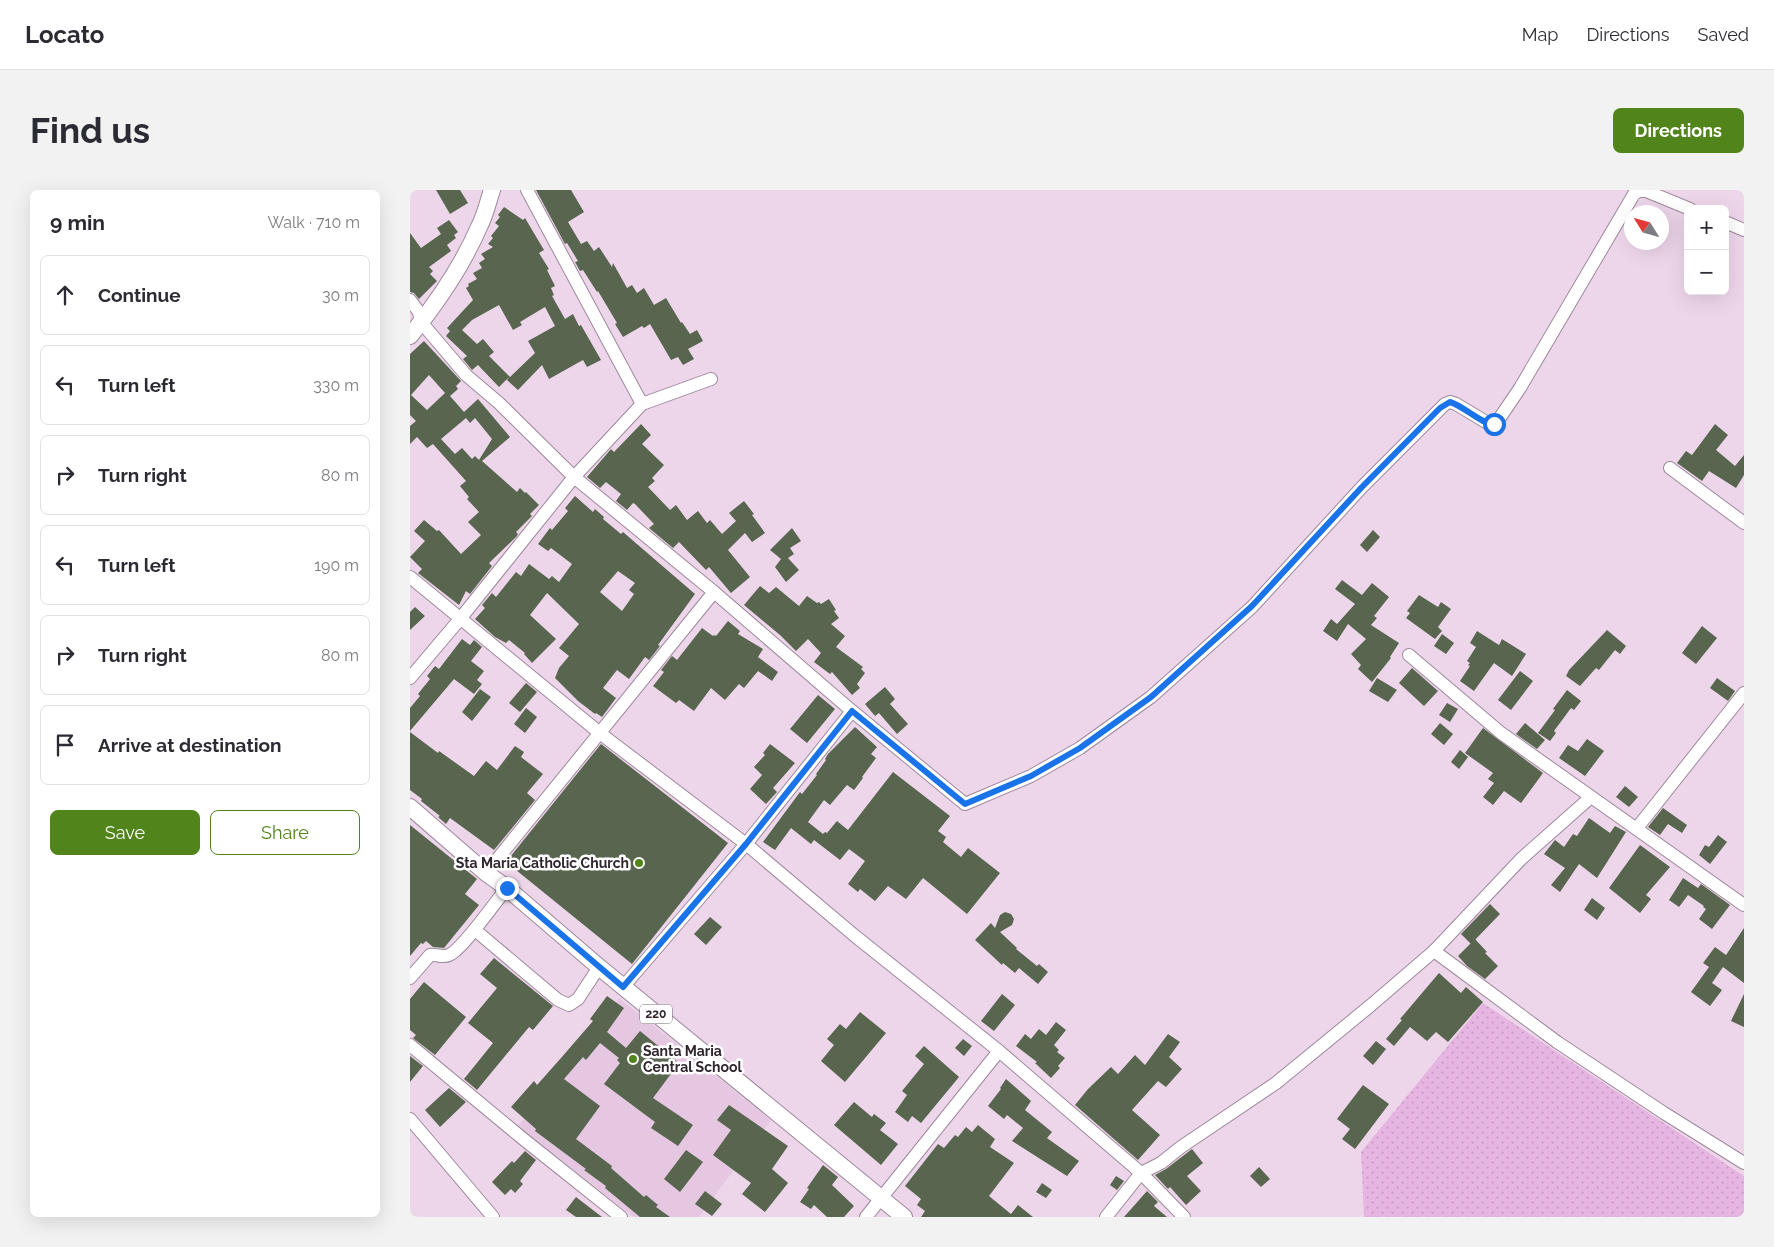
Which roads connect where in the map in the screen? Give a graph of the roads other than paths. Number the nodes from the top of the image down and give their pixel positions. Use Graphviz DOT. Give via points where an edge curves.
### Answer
graph roads {
  1 [pos="492,190"];
  2 [pos="527,190"];
  3 [pos="1684,207"];
  4 [pos="1729,224"];
  5 [pos="1744,230"];
  6 [pos="410,300"];
  7 [pos="421,322"];
  8 [pos="410,336"];
  9 [pos="711,379"];
  10 [pos="642,404"];
  11 [pos="1670,468"];
  12 [pos="574,477"];
  13 [pos="1744,524"];
  14 [pos="410,577"];
  15 [pos="714,592"];
  16 [pos="460,619"];
  17 [pos="1408,655"];
  18 [pos="410,678"];
  19 [pos="1744,693"];
  20 [pos="852,711"];
  21 [pos="601,734"];
  22 [pos="1591,797"];
  23 [pos="410,807"];
  24 [pos="1637,828"];
  25 [pos="746,844"];
  26 [pos="486,873"];
  27 [pos="507,888"];
  28 [pos="1744,905"];
  29 [pos="475,930"];
  30 [pos="1434,951"];
  31 [pos="599,968"];
  32 [pos="410,978"];
  33 [pos="623,987"];
  34 [pos="410,1045"];
  35 [pos="999,1051"];
  36 [pos="410,1118"];
  37 [pos="1744,1163"];
  38 [pos="1141,1173"];
  39 [pos="881,1198"];
  40 [pos="492,1217"];
  41 [pos="621,1217"];
  42 [pos="866,1217"];
  43 [pos="904,1217"];
  44 [pos="1106,1217"];
  45 [pos="1184,1217"];
  1 -- 7 [label="main road" via="476,234"];
  2 -- 10 [label="street"];
  3 -- 20 [label="street" via="1646,192 1634,194 1497,422 1490,425 1450,402 1440,408 1252,606 1151,697 1080,748 1031,776 965,804"];
  4 -- 5 [label="street"];
  6 -- 7 [label="street" via="419,312"];
  7 -- 8 [label="main road"];
  7 -- 12 [label="street" via="466,375"];
  9 -- 10 [label="street"];
  10 -- 12 [label="street"];
  11 -- 13 [label="street"];
  12 -- 15 [label="street"];
  12 -- 16 [label="street"];
  14 -- 16 [label="street"];
  15 -- 20 [label="street"];
  15 -- 21 [label="street"];
  16 -- 18 [label="street"];
  16 -- 21 [label="street"];
  17 -- 22 [label="street" via="1501,733"];
  19 -- 24 [label="street"];
  20 -- 25 [label="street"];
  21 -- 25 [label="street"];
  21 -- 26 [label="street"];
  22 -- 24 [label="street"];
  22 -- 30 [label="street" via="1521,860"];
  23 -- 26 [label="main road, 220"];
  24 -- 28 [label="street"];
  25 -- 33 [label="street"];
  25 -- 35 [label="street"];
  26 -- 27 [label="main road, 220"];
  27 -- 29 [label="street"];
  27 -- 31 [label="main road, 220"];
  29 -- 31 [label="street" via="558,1000 569,1004 578,999"];
  29 -- 32 [label="street" via="452,953 441,957 430,955"];
  30 -- 37 [label="street" via="1557,1042"];
  30 -- 38 [label="street" via="1276,1083 1161,1163"];
  31 -- 33 [label="main road, 220"];
  33 -- 39 [label="main road, 220"];
  34 -- 41 [label="street"];
  35 -- 38 [label="street"];
  35 -- 39 [label="street"];
  36 -- 40 [label="street"];
  38 -- 44 [label="street"];
  38 -- 45 [label="street"];
  39 -- 42 [label="street"];
  39 -- 43 [label="main road, 220"];
}
